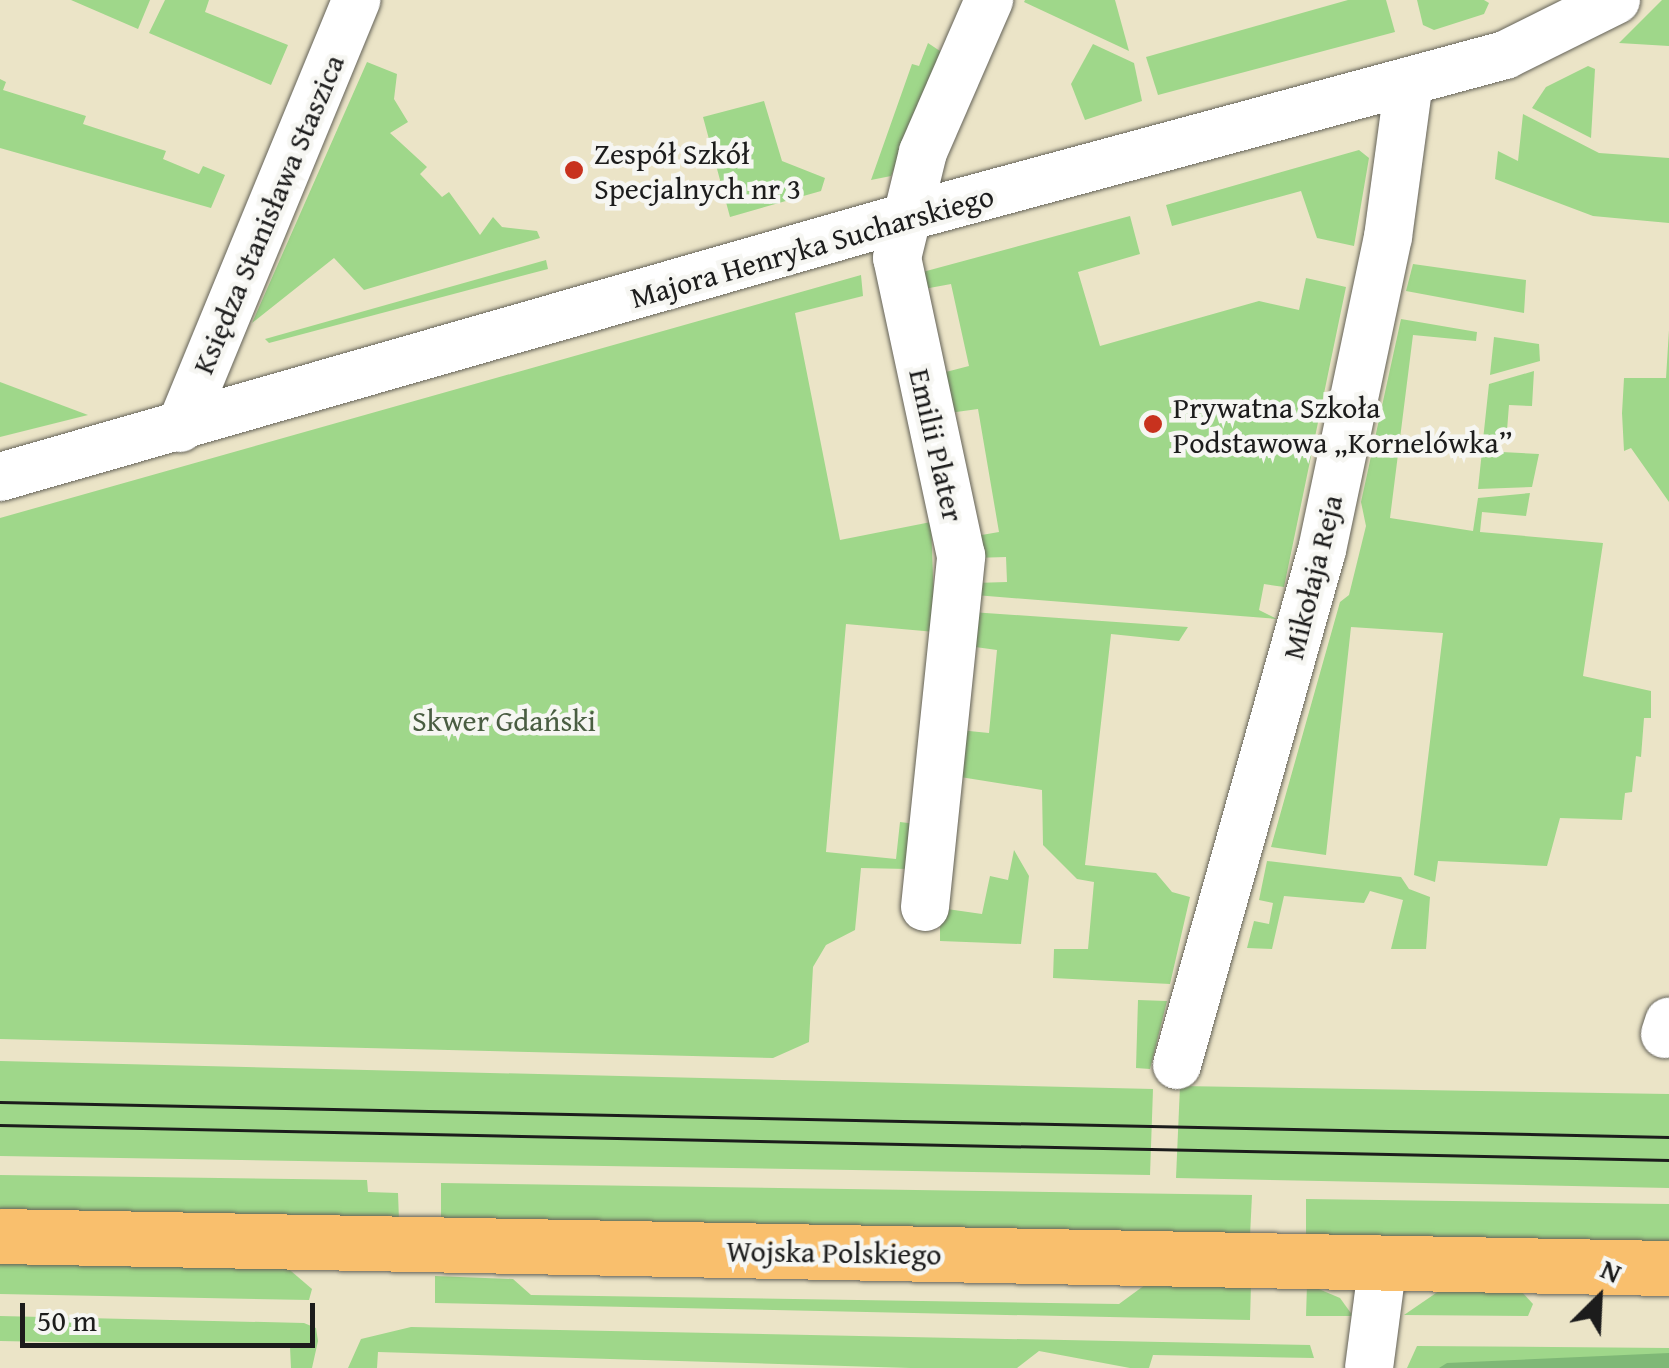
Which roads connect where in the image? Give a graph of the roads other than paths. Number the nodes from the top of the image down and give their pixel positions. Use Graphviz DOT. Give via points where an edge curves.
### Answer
graph roads {
  1 [pos="356,0"];
  2 [pos="989,0"];
  3 [pos="1616,0"];
  4 [pos="1410,81"];
  5 [pos="906,217"];
  6 [pos="180,428"];
  7 [pos="0,477"];
  8 [pos="925,907"];
  9 [pos="1177,1065"];
  10 [pos="0,1236"];
  11 [pos="1383,1262"];
  12 [pos="1669,1268"];
  13 [pos="1369,1368"];
  1 -- 6 [label="street, Księdza Stanisława Staszica"];
  2 -- 5 [label="street, Emilii Plater" via="923,152"];
  3 -- 4 [label="street, Majora Henryka Sucharskiego" via="1505,55"];
  4 -- 5 [label="street, Majora Henryka Sucharskiego"];
  4 -- 9 [label="street, Mikołaja Reja" via="1388,237 1322,550"];
  5 -- 6 [label="street, Majora Henryka Sucharskiego"];
  5 -- 8 [label="street, Emilii Plater" via="897,272 961,556"];
  6 -- 7 [label="street, Majora Henryka Sucharskiego"];
  10 -- 11 [label="main road, Wojska Polskiego"];
  11 -- 12 [label="main road, Wojska Polskiego"];
  11 -- 13 [label="street"];
}
